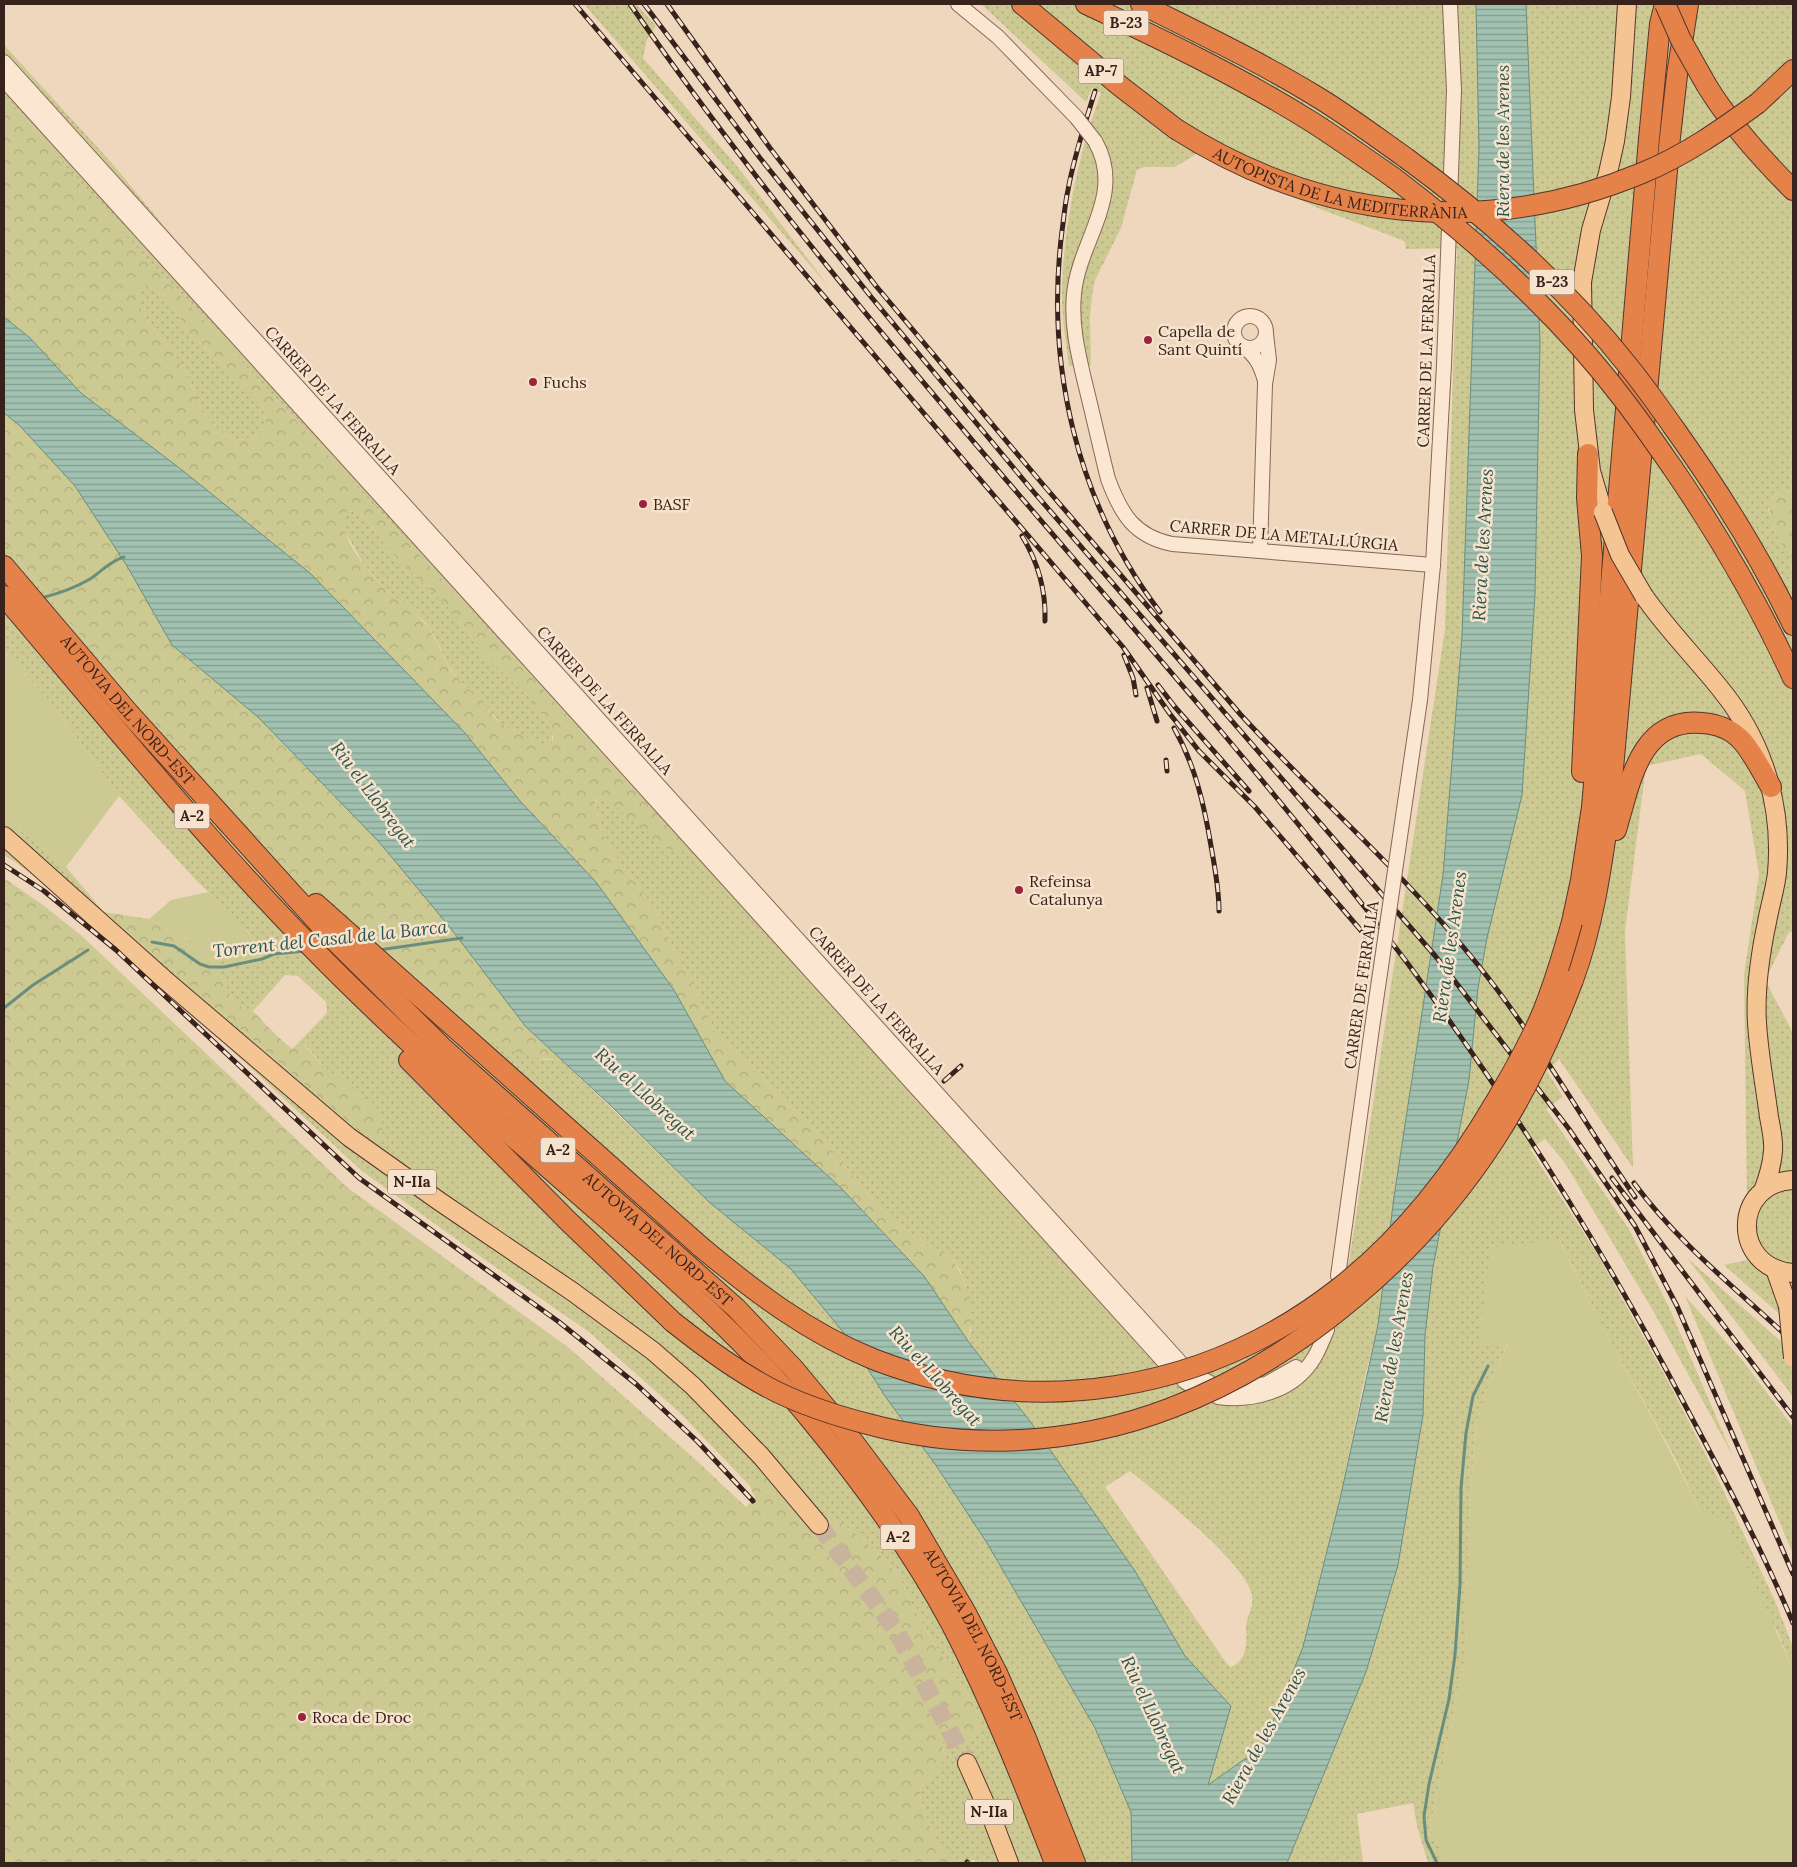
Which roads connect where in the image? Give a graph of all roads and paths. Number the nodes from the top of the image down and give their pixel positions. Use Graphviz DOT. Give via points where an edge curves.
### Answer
graph roads {
  1 [pos="958,4"];
  2 [pos="1022,4"];
  3 [pos="1086,4"];
  4 [pos="1141,4"];
  5 [pos="1450,4"];
  6 [pos="1665,4"];
  7 [pos="1688,4"];
  8 [pos="1621,5"];
  9 [pos="4,62"];
  10 [pos="1793,70"];
  11 [pos="4,80"];
  12 [pos="1793,190"];
  13 [pos="1266,334"];
  14 [pos="1244,347"];
  15 [pos="1265,384"];
  16 [pos="1588,454"];
  17 [pos="1260,551"];
  18 [pos="1434,565"];
  19 [pos="4,566"];
  20 [pos="11,590"];
  21 [pos="1793,625"];
  22 [pos="1793,678"];
  23 [pos="1420,700"];
  24 [pos="1771,787"];
  25 [pos="4,836"];
  26 [pos="242,840"];
  27 [pos="1589,878"];
  28 [pos="326,969"];
  29 [pos="1774,1149"];
  30 [pos="1793,1173"];
  31 [pos="1793,1180"];
  32 [pos="1763,1191"];
  33 [pos="1775,1269"];
  34 [pos="1793,1273"];
  35 [pos="1338,1276"];
  36 [pos="1791,1299"];
  37 [pos="1327,1330"];
  38 [pos="1320,1345"];
  39 [pos="1793,1358"];
  40 [pos="1184,1381"];
  41 [pos="1201,1383"];
  42 [pos="1236,1388"];
  43 [pos="1218,1397"];
  44 [pos="819,1525"];
  45 [pos="967,1763"];
  46 [pos="1009,1863"];
  47 [pos="1055,1863"];
  48 [pos="1075,1863"];
  1 -- 17 [label="street, CARRER DE LA METAL·LÚRGIA, bridge" via="998,37 1076,117 1103,157 1106,185 1103,204 1079,269 1073,318 1076,346 1112,490 1130,522 1152,538 1187,546"];
  2 -- 10 [label="highway, AUTOPISTA DE LA MEDITERRÀNIA / AP-7, bridge" via="1134,98 1176,128 1236,163 1319,195 1410,211 1479,211 1526,206 1586,193 1642,173 1702,142 1758,103"];
  3 -- 22 [label="highway, B-23, bridge" via="1187,53 1311,122 1394,178 1507,273 1575,342 1623,398 1672,467 1728,552"];
  4 -- 21 [label="highway, B-23, bridge" via="1275,72 1324,101 1452,192 1539,269 1629,367 1674,428 1745,535"];
  5 -- 18 [label="street, CARRER DE LA FERRALLA" via="1454,90"];
  6 -- 12 [label="highway, bridge" via="1681,40 1723,112"];
  6 -- 27 [label="highway" via="1660,24 1650,129 1592,798"];
  7 -- 27 [label="highway" via="1671,128 1609,812"];
  8 -- 16 [label="main road" via="1619,117 1583,273 1583,383"];
  9 -- 11 [label="street, CARRER DE LA FERRALLA" via="1174,1364"];
  13 -- 14 [label="street" via="1258,346"];
  13 -- 14 [label="street" via="1260,319 1244,317 1236,324 1234,334"];
  13 -- 15 [label="street" via="1269,360"];
  14 -- 15 [label="street" via="1260,364"];
  15 -- 17 [label="street"];
  16 -- 24 [label="main road, bridge" via="1603,512 1620,555 1644,596 1671,632 1742,717 1759,750"];
  16 -- 27 [label="highway" via="1592,577 1582,771"];
  17 -- 18 [label="street, CARRER DE LA METAL·LÚRGIA"];
  18 -- 23 [label="street, CARRER DE LA FERRALLA"];
  19 -- 20 [label="highway, AUTOVIA DEL NORD-EST / A-2"];
  20 -- 26 [label="highway, AUTOVIA DEL NORD-EST / A-2" via="41,610"];
  20 -- 28 [label="highway, AUTOVIA DEL NORD-EST / A-2" via="97,706"];
  23 -- 35 [label="street, CARRER DE FERRALLA, bridge"];
  24 -- 27 [label="highway" via="1734,733 1698,722 1685,722 1662,732 1642,752"];
  24 -- 29 [label="main road" via="1778,854 1763,940 1757,1008"];
  25 -- 44 [label="main road, N-IIa" via="349,1137 653,1350 761,1456"];
  26 -- 27 [label="highway, bridge" via="753,1290 806,1326 902,1369 956,1383 1036,1392 1087,1390 1158,1378 1212,1361 1294,1320 1327,1297 1382,1250 1449,1175 1524,1053 1544,1009"];
  26 -- 48 [label="highway, AUTOVIA DEL NORD-EST / A-2" via="359,966 444,1049 736,1308 844,1428 908,1516 966,1613 1025,1736"];
  27 -- 28 [label="highway, bridge" via="1595,901 1577,970 1536,1067 1495,1139 1431,1223 1404,1252 1340,1309 1268,1360 1195,1398 1129,1422 1062,1436 1008,1441 914,1434 856,1421 777,1392 729,1364 673,1322 567,1220"];
  28 -- 47 [label="highway, AUTOVIA DEL NORD-EST / A-2" via="709,1310 808,1416 884,1516 950,1622 980,1682"];
  29 -- 30 [label="main road"];
  29 -- 32 [label="main road"];
  31 -- 32 [label="main road"];
  32 -- 33 [label="main road" via="1750,1209 1747,1230 1752,1250"];
  33 -- 34 [label="main road"];
  33 -- 36 [label="main road"];
  36 -- 39 [label="main road, bridge"];
  37 -- 38 [label="street"];
  38 -- 42 [label="street" via="1278,1378 1266,1384"];
  38 -- 43 [label="street" via="1305,1370 1284,1386 1248,1398"];
  40 -- 41 [label="street"];
  45 -- 46 [label="main road, N-IIa"];
}
